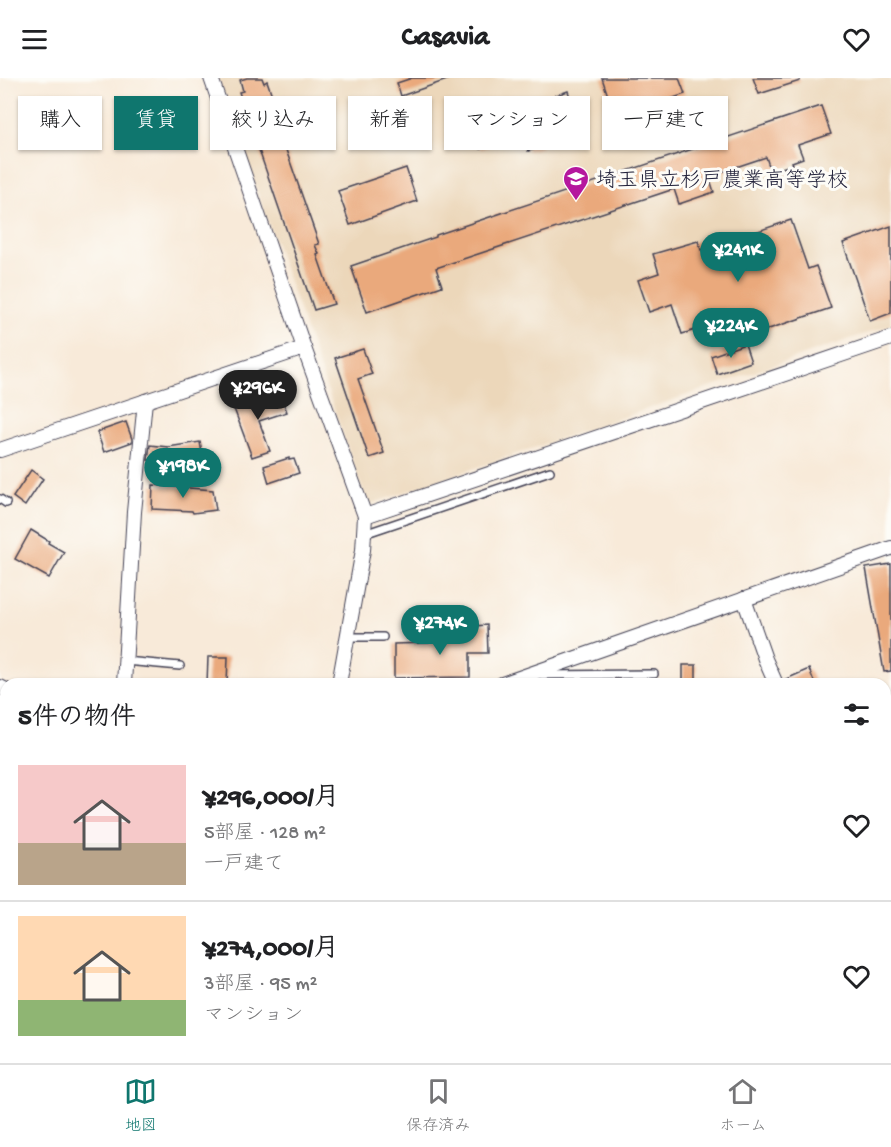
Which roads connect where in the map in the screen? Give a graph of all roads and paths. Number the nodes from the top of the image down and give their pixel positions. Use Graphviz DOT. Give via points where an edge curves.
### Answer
graph roads {
  1 [pos="211,78"];
  2 [pos="891,338"];
  3 [pos="304,348"];
  4 [pos="145,401"];
  5 [pos="0,450"];
  6 [pos="550,471"];
  7 [pos="365,516"];
  8 [pos="364,534"];
  9 [pos="891,548"];
  10 [pos="744,599"];
  11 [pos="348,637"];
  12 [pos="383,637"];
  13 [pos="125,661"];
  14 [pos="180,666"];
  15 [pos="654,674"];
  16 [pos="528,675"];
  17 [pos="124,678"];
  18 [pos="340,678"];
  19 [pos="519,678"];
  20 [pos="773,678"];
  1 -- 3 [label="street"];
  2 -- 7 [label="street"];
  3 -- 4 [label="street"];
  3 -- 7 [label="street"];
  4 -- 5 [label="street"];
  4 -- 13 [label="street"];
  6 -- 8 [label="lane"];
  7 -- 8 [label="street"];
  8 -- 11 [label="street"];
  9 -- 10 [label="street"];
  10 -- 16 [label="street"];
  10 -- 20 [label="street"];
  11 -- 12 [label="lane"];
  11 -- 18 [label="street"];
  13 -- 14 [label="lane"];
  13 -- 17 [label="street"];
  15 -- 16 [label="lane"];
  16 -- 19 [label="street"];
}
